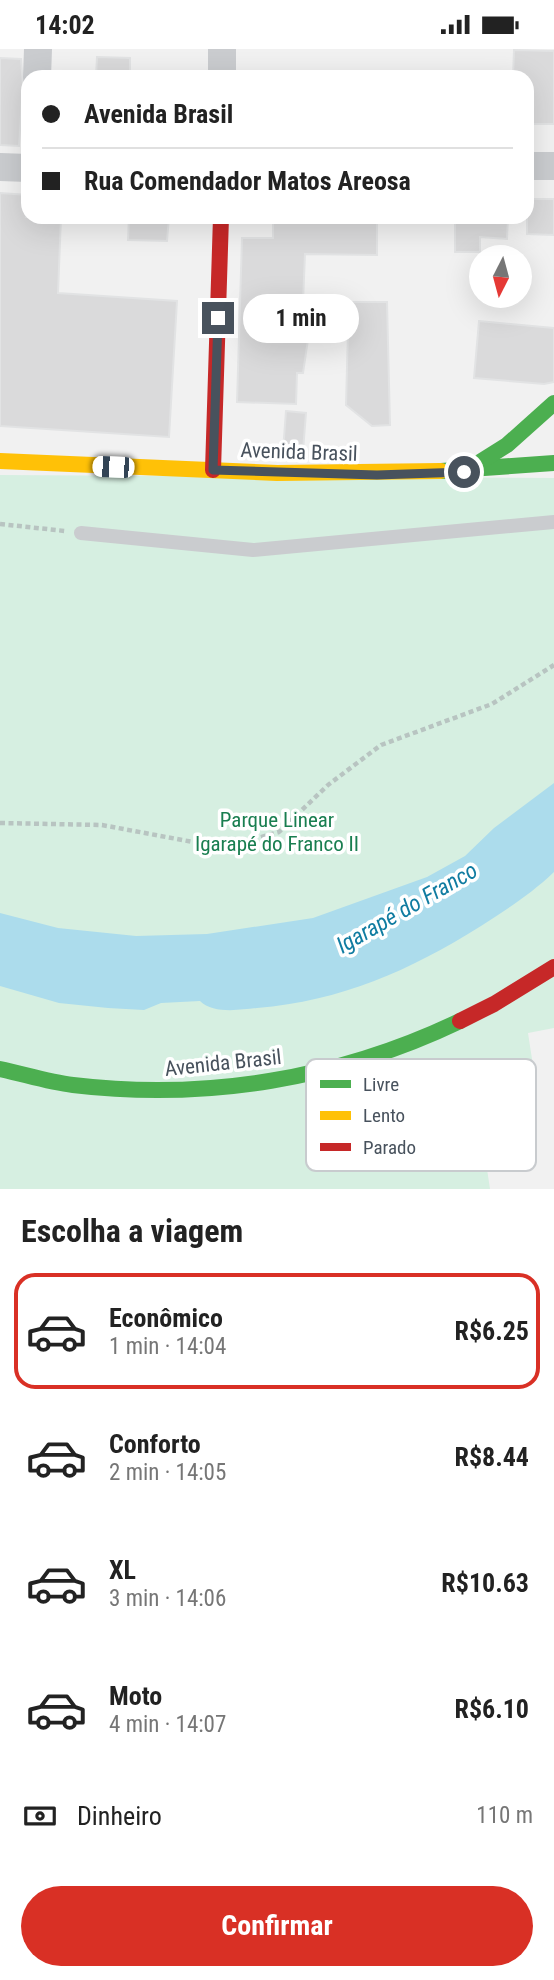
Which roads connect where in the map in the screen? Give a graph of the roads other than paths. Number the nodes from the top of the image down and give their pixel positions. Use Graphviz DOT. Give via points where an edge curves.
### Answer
graph roads {
  1 [pos="38,49"];
  2 [pos="222,49"];
  3 [pos="37,70"];
  4 [pos="222,70"];
  5 [pos="534,166"];
  6 [pos="554,166"];
  7 [pos="0,167"];
  8 [pos="21,168"];
  9 [pos="221,224"];
  10 [pos="554,404"];
  11 [pos="0,461"];
  12 [pos="554,463"];
  13 [pos="213,470"];
  14 [pos="464,472"];
  15 [pos="554,522"];
  16 [pos="81,533"];
  17 [pos="554,967"];
  18 [pos="367,1059"];
  19 [pos="0,1069"];
  20 [pos="306,1074"];
  1 -- 3 [label="street"];
  2 -- 4 [label="street"];
  5 -- 6 [label="street"];
  7 -- 8 [label="street"];
  9 -- 13 [label="main road"];
  10 -- 14 [label="main road" via="508,445"];
  11 -- 13 [label="main road, Avenida Brasil"];
  12 -- 14 [label="main road, Avenida Brasil"];
  13 -- 14 [label="main road, Avenida Brasil" via="377,475"];
  15 -- 16 [label="lane" via="253,550"];
  17 -- 18 [label="main road, Avenida Brasil" via="439,1033"];
  19 -- 20 [label="main road, Avenida Brasil" via="89,1086 170,1092 262,1084"];
}
